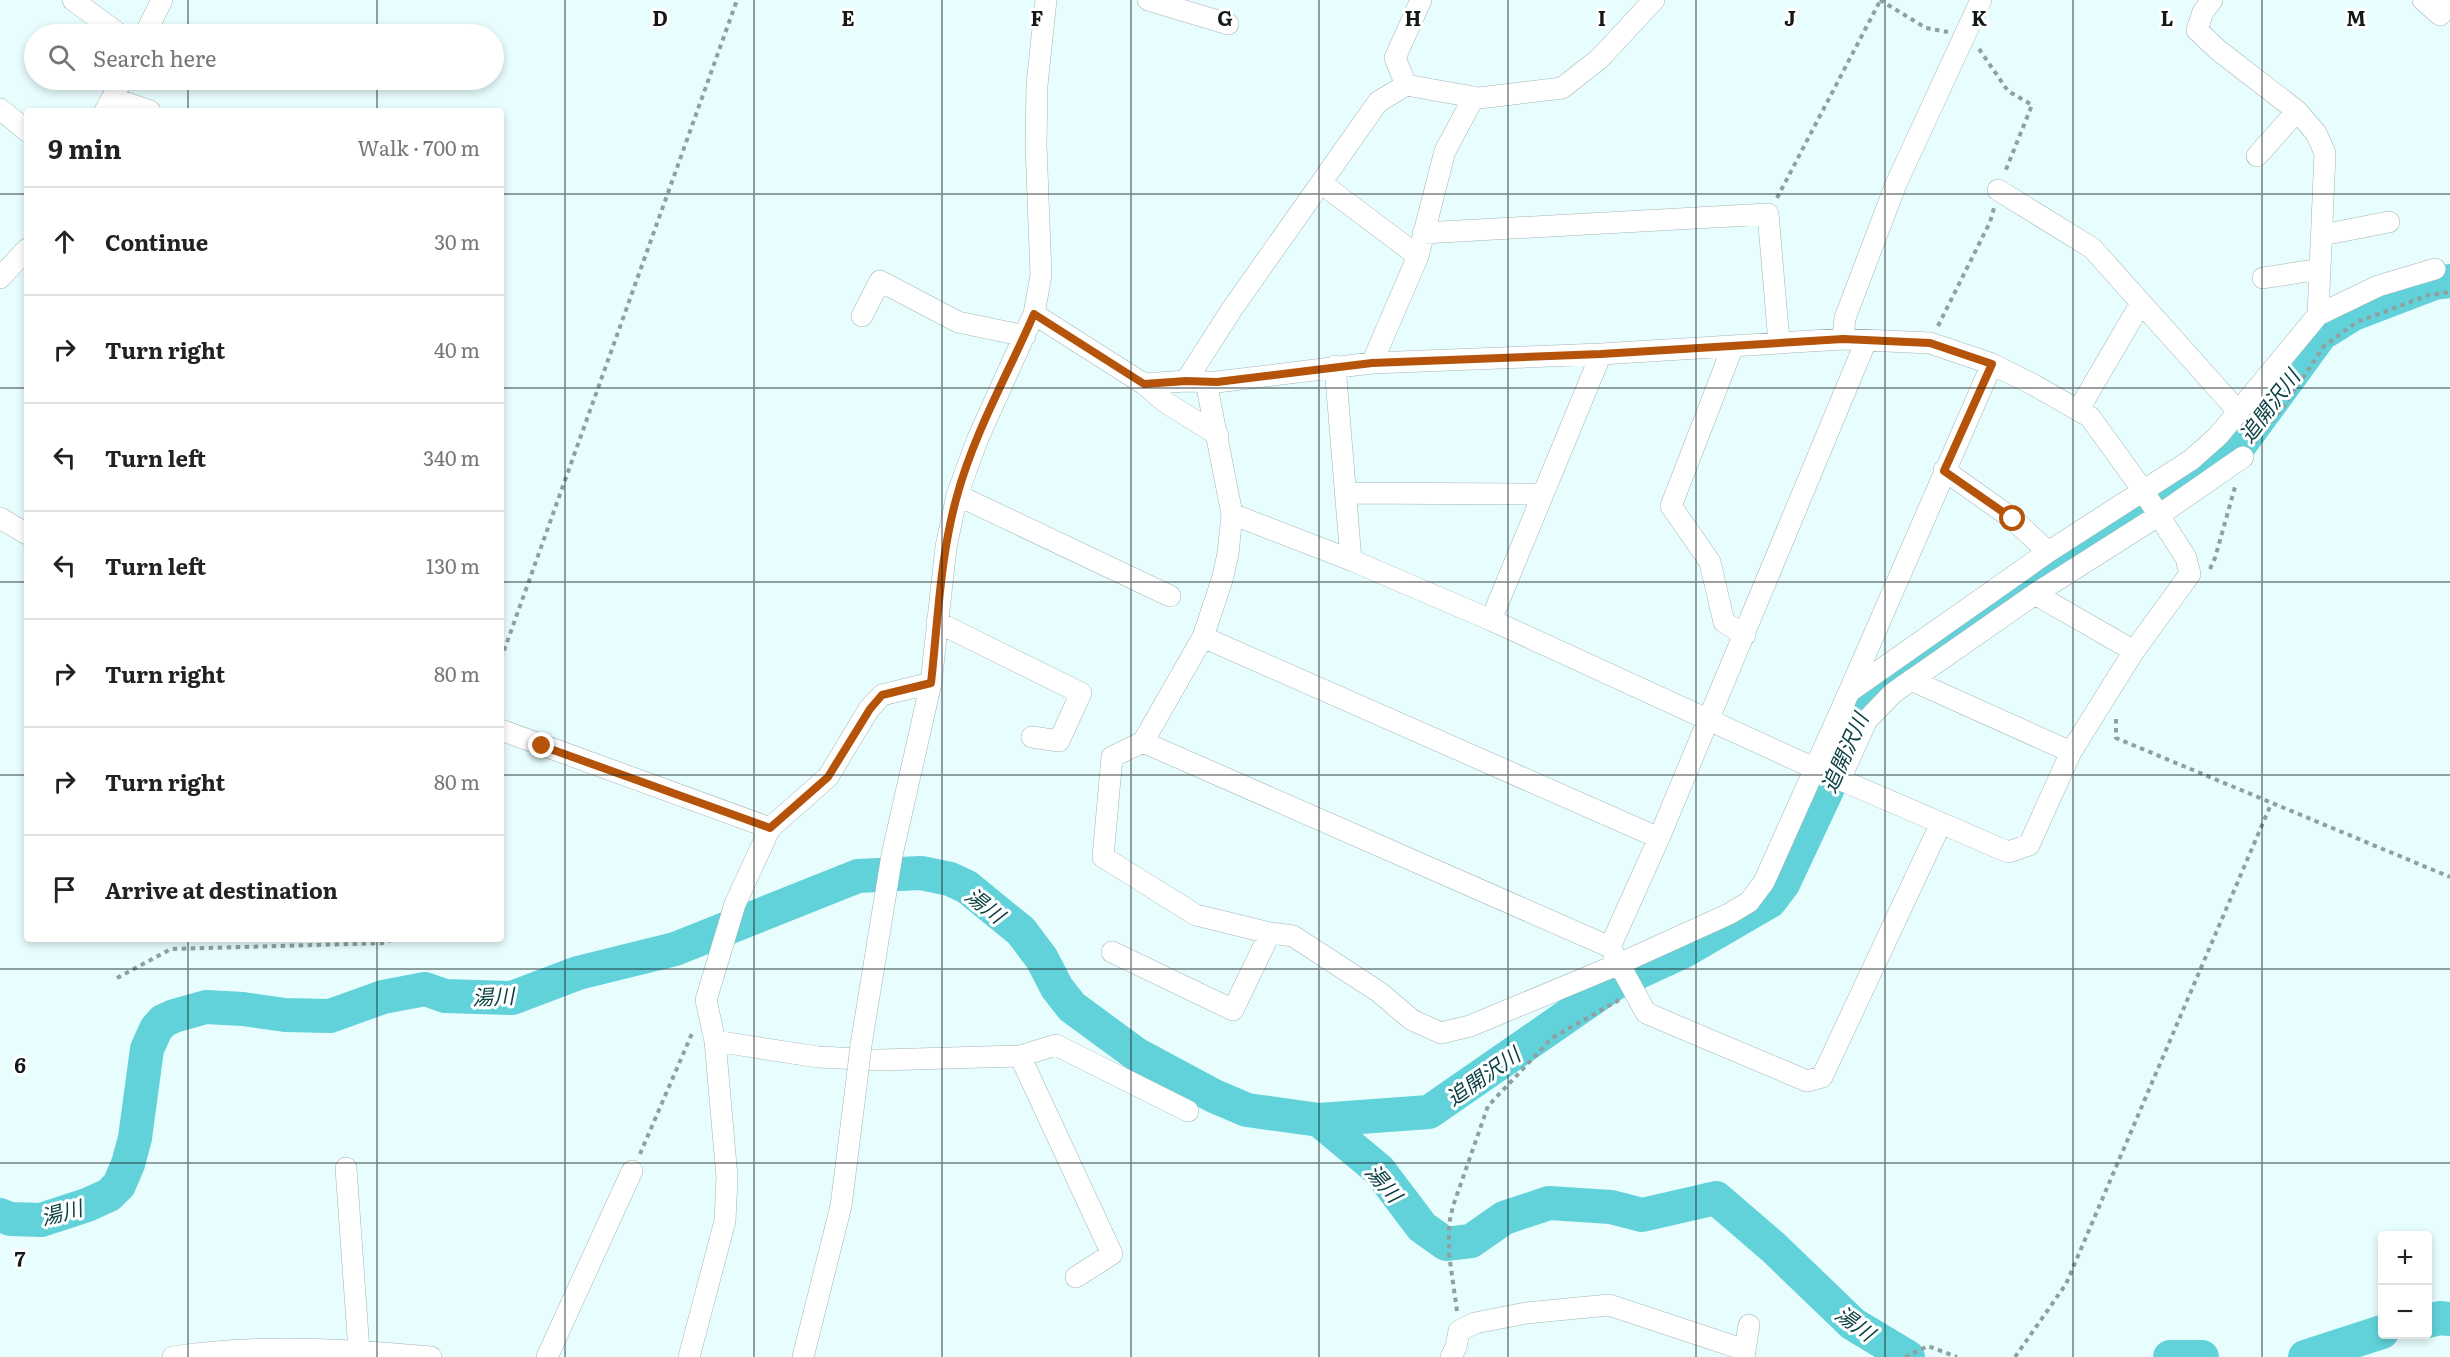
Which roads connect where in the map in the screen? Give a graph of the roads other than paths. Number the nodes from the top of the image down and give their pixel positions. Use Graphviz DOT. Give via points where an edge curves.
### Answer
graph roads {
  1 [pos="74,0"];
  2 [pos="162,0"];
  3 [pos="1046,0"];
  4 [pos="1148,0"];
  5 [pos="1421,0"];
  6 [pos="1654,0"];
  7 [pos="1981,0"];
  8 [pos="2212,0"];
  9 [pos="2423,0"];
  10 [pos="2450,3"];
  11 [pos="105,24"];
  12 [pos="151,24"];
  13 [pos="1228,24"];
  14 [pos="1406,85"];
  15 [pos="113,96"];
  16 [pos="1474,97"];
  17 [pos="143,108"];
  18 [pos="0,109"];
  19 [pos="2297,111"];
  20 [pos="24,129"];
  21 [pos="2257,156"];
  22 [pos="1321,183"];
  23 [pos="1998,190"];
  24 [pos="2389,222"];
  25 [pos="1423,233"];
  26 [pos="2322,235"];
  27 [pos="24,252"];
  28 [pos="1418,256"];
  29 [pos="2320,269"];
  30 [pos="2435,269"];
  31 [pos="0,278"];
  32 [pos="2264,278"];
  33 [pos="2141,303"];
  34 [pos="1034,314"];
  35 [pos="2318,315"];
  36 [pos="862,316"];
  37 [pos="1025,336"];
  38 [pos="1843,339"];
  39 [pos="1866,341"];
  40 [pos="1779,342"];
  41 [pos="1733,346"];
  42 [pos="1601,354"];
  43 [pos="1372,363"];
  44 [pos="1992,364"];
  45 [pos="1335,366"];
  46 [pos="1196,382"];
  47 [pos="1144,384"];
  48 [pos="2079,409"];
  49 [pos="2237,410"];
  50 [pos="1218,435"];
  51 [pos="2243,457"];
  52 [pos="1944,471"];
  53 [pos="1345,493"];
  54 [pos="1543,494"];
  55 [pos="957,495"];
  56 [pos="2150,504"];
  57 [pos="1232,514"];
  58 [pos="0,519"];
  59 [pos="24,532"];
  60 [pos="2048,552"];
  61 [pos="1350,560"];
  62 [pos="2035,594"];
  63 [pos="1170,596"];
  64 [pos="1491,621"];
  65 [pos="937,622"];
  66 [pos="1745,634"];
  67 [pos="1203,637"];
  68 [pos="2134,651"];
  69 [pos="1911,680"];
  70 [pos="931,683"];
  71 [pos="1849,692"];
  72 [pos="1709,720"];
  73 [pos="504,731"];
  74 [pos="1032,737"];
  75 [pos="1143,742"];
  76 [pos="2071,752"];
  77 [pos="1827,774"];
  78 [pos="1941,823"];
  79 [pos="770,828"];
  80 [pos="1659,837"];
  81 [pos="1270,933"];
  82 [pos="1112,952"];
  83 [pos="1623,973"];
  84 [pos="715,1041"];
  85 [pos="1020,1056"];
  86 [pos="1188,1111"];
  87 [pos="346,1168"];
  88 [pos="632,1172"];
  89 [pos="1076,1277"];
  90 [pos="1749,1325"];
  91 [pos="359,1351"];
  92 [pos="218,1354"];
  93 [pos="1744,1354"];
  94 [pos="173,1357"];
  95 [pos="431,1357"];
  96 [pos="547,1357"];
  97 [pos="689,1357"];
  98 [pos="803,1357"];
  99 [pos="1450,1357"];
  1 -- 11 [label="street"];
  2 -- 12 [label="street"];
  3 -- 34 [label="street" via="1037,85 1041,275"];
  4 -- 13 [label="street"];
  5 -- 14 [label="street" via="1395,58"];
  6 -- 16 [label="street" via="1599,59 1562,88"];
  7 -- 38 [label="street" via="1896,184 1845,318"];
  8 -- 19 [label="street" via="2197,30"];
  9 -- 10 [label="street" via="2440,15"];
  14 -- 16 [label="street"];
  14 -- 22 [label="street" via="1378,102"];
  15 -- 17 [label="street"];
  16 -- 25 [label="street" via="1445,151"];
  18 -- 20 [label="street"];
  19 -- 21 [label="street"];
  19 -- 26 [label="street" via="2316,133 2325,153"];
  22 -- 28 [label="street"];
  22 -- 46 [label="street" via="1232,309"];
  23 -- 33 [label="street" via="2092,248"];
  24 -- 26 [label="street"];
  25 -- 28 [label="street"];
  25 -- 40 [label="street" via="1768,214"];
  26 -- 29 [label="street"];
  27 -- 31 [label="street"];
  28 -- 43 [label="street"];
  29 -- 32 [label="street"];
  29 -- 35 [label="street"];
  30 -- 35 [label="street" via="2378,286"];
  33 -- 48 [label="street"];
  33 -- 49 [label="street"];
  34 -- 37 [label="street"];
  34 -- 47 [label="street"];
  35 -- 49 [label="street"];
  36 -- 37 [label="street" via="880,281 958,322"];
  37 -- 55 [label="street" via="978,438"];
  38 -- 39 [label="street"];
  38 -- 40 [label="street"];
  39 -- 44 [label="street" via="1930,343"];
  39 -- 66 [label="street"];
  40 -- 41 [label="street"];
  41 -- 42 [label="street"];
  41 -- 66 [label="street" via="1671,506 1710,562 1724,622"];
  42 -- 43 [label="street"];
  42 -- 54 [label="street"];
  43 -- 45 [label="street"];
  44 -- 48 [label="street"];
  44 -- 52 [label="street"];
  45 -- 46 [label="street"];
  45 -- 53 [label="street"];
  46 -- 47 [label="street"];
  46 -- 50 [label="street"];
  47 -- 50 [label="street"];
  48 -- 56 [label="street" via="2090,417"];
  49 -- 56 [label="street" via="2218,436"];
  50 -- 57 [label="street"];
  51 -- 56 [label="street"];
  52 -- 60 [label="street" via="2013,519"];
  52 -- 71 [label="street"];
  53 -- 54 [label="street"];
  53 -- 61 [label="street"];
  54 -- 64 [label="street"];
  55 -- 63 [label="street"];
  55 -- 65 [label="street"];
  56 -- 60 [label="street"];
  56 -- 62 [label="street"];
  56 -- 68 [label="street" via="2186,558 2190,574"];
  57 -- 61 [label="street"];
  57 -- 67 [label="street" via="1224,572"];
  58 -- 59 [label="street"];
  60 -- 71 [label="street"];
  61 -- 64 [label="street"];
  62 -- 68 [label="street"];
  62 -- 69 [label="street"];
  64 -- 72 [label="street"];
  65 -- 70 [label="street"];
  65 -- 74 [label="street" via="1081,693 1059,741"];
  66 -- 72 [label="street"];
  67 -- 75 [label="street"];
  67 -- 80 [label="street"];
  68 -- 76 [label="street"];
  69 -- 76 [label="street"];
  69 -- 77 [label="street" via="1879,705"];
  70 -- 79 [label="street" via="882,695 828,777"];
  70 -- 98 [label="street, bridge" via="892,855 861,1045 841,1206"];
  71 -- 77 [label="street"];
  72 -- 77 [label="street"];
  72 -- 80 [label="street"];
  73 -- 79 [label="street"];
  75 -- 81 [label="street" via="1112,757 1103,857 1196,915"];
  75 -- 83 [label="street"];
  76 -- 78 [label="street" via="2029,845 2008,852"];
  77 -- 78 [label="street"];
  77 -- 83 [label="street" via="1749,902"];
  78 -- 83 [label="street" via="1822,1077 1808,1081 1646,1013"];
  79 -- 84 [label="street" via="735,904 706,1000"];
  80 -- 83 [label="street"];
  81 -- 82 [label="street" via="1233,1010"];
  81 -- 83 [label="street" via="1293,936 1379,992 1412,1020 1441,1033"];
  84 -- 85 [label="street" via="818,1057 880,1060"];
  84 -- 97 [label="street" via="727,1177 725,1221"];
  85 -- 86 [label="street" via="1056,1046"];
  85 -- 89 [label="street" via="1112,1254"];
  87 -- 91 [label="street"];
  88 -- 96 [label="street"];
  90 -- 93 [label="street"];
  91 -- 92 [label="street"];
  91 -- 95 [label="street"];
  92 -- 94 [label="street"];
  93 -- 99 [label="street" via="1609,1305 1526,1313 1475,1323 1459,1331"];
}
